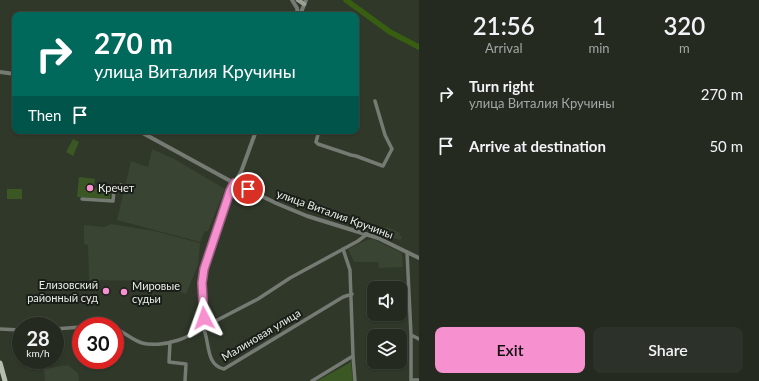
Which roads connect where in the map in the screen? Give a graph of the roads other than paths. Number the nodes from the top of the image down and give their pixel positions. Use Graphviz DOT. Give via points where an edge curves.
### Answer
graph roads {
  1 [pos="292,0"];
  2 [pos="298,0"];
  3 [pos="305,2"];
  4 [pos="298,12"];
  5 [pos="300,12"];
  6 [pos="0,72"];
  7 [pos="12,74"];
  8 [pos="375,101"];
  9 [pos="144,134"];
  10 [pos="255,134"];
  11 [pos="318,134"];
  12 [pos="234,183"];
  13 [pos="121,185"];
  14 [pos="82,199"];
  15 [pos="367,234"];
  16 [pos="343,249"];
  17 [pos="407,252"];
  18 [pos="419,258"];
  19 [pos="352,294"];
  20 [pos="204,318"];
  21 [pos="214,322"];
  22 [pos="203,327"];
  23 [pos="0,329"];
  24 [pos="12,330"];
  25 [pos="198,330"];
  26 [pos="124,333"];
  27 [pos="411,335"];
  28 [pos="419,339"];
  29 [pos="170,342"];
  30 [pos="353,356"];
  31 [pos="0,366"];
  32 [pos="419,380"];
  33 [pos="5,381"];
  34 [pos="185,381"];
  35 [pos="312,381"];
  36 [pos="355,381"];
  1 -- 4 [label="street"];
  2 -- 3 [label="main road"];
  3 -- 5 [label="street"];
  6 -- 7 [label="street"];
  8 -- 11 [label="street" via="392,149 383,166 318,144 316,142"];
  9 -- 12 [label="street, улица Виталия Кручины"];
  10 -- 12 [label="street" via="241,172"];
  12 -- 15 [label="street, улица Виталия Кручины" via="297,212"];
  12 -- 20 [label="street" via="204,269"];
  13 -- 14 [label="street" via="114,190 112,201"];
  15 -- 16 [label="street"];
  15 -- 17 [label="street, улица Виталия Кручины"];
  16 -- 19 [label="street" via="350,270"];
  16 -- 21 [label="street"];
  17 -- 18 [label="street, улица Виталия Кручины"];
  17 -- 27 [label="street"];
  19 -- 22 [label="street, Малиновая улица" via="224,369 212,362"];
  19 -- 30 [label="street"];
  20 -- 21 [label="main road"];
  20 -- 25 [label="street"];
  21 -- 22 [label="street"];
  22 -- 25 [label="street"];
  23 -- 24 [label="street"];
  25 -- 29 [label="street"];
  26 -- 29 [label="street" via="143,343"];
  27 -- 28 [label="street"];
  27 -- 32 [label="street" via="411,380"];
  29 -- 34 [label="street" via="169,362 186,364"];
  30 -- 35 [label="street"];
  30 -- 36 [label="street"];
  31 -- 33 [label="main road"];
}
